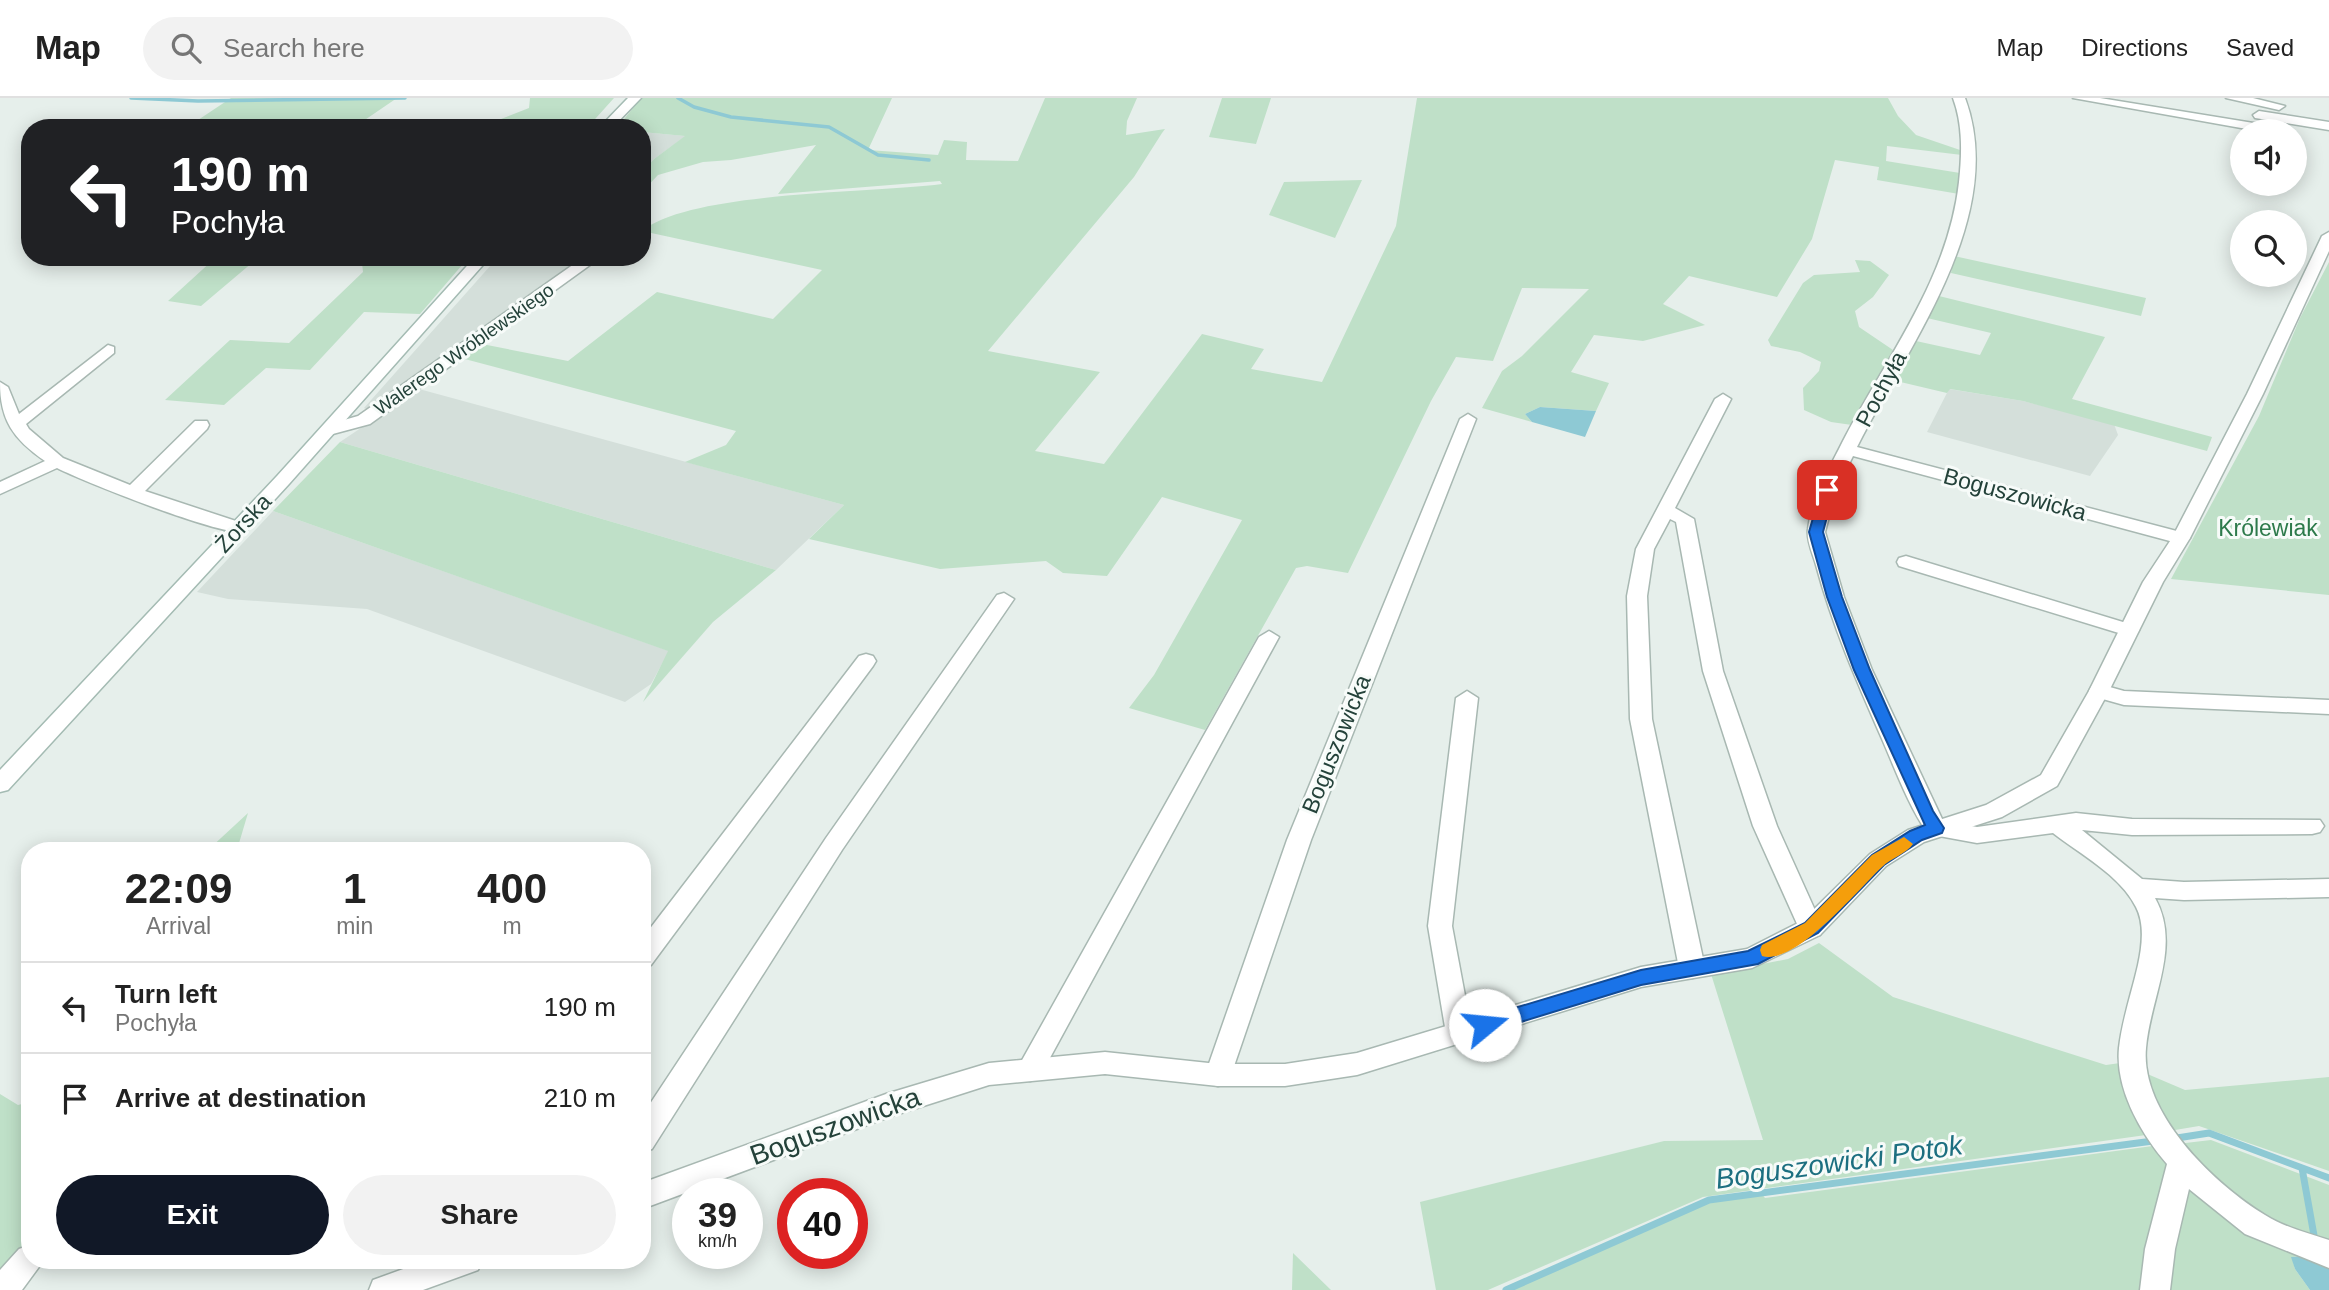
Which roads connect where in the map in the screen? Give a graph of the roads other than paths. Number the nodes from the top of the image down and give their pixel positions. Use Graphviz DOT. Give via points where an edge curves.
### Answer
graph roads {
  1 [pos="624,98"];
  2 [pos="635,98"];
  3 [pos="1959,98"];
  4 [pos="2079,98"];
  5 [pos="2156,98"];
  6 [pos="2232,98"];
  7 [pos="2329,114"];
  8 [pos="609,119"];
  9 [pos="613,119"];
  10 [pos="2230,123"];
  11 [pos="2329,126"];
  12 [pos="2307,136"];
  13 [pos="2329,140"];
  14 [pos="2329,236"];
  15 [pos="475,266"];
  16 [pos="581,266"];
  17 [pos="108,350"];
  18 [pos="0,387"];
  19 [pos="1723,399"];
  20 [pos="1468,419"];
  21 [pos="15,423"];
  22 [pos="201,425"];
  23 [pos="329,430"];
  24 [pos="1849,450"];
  25 [pos="56,462"];
  26 [pos="0,489"];
  27 [pos="134,492"];
  28 [pos="1665,510"];
  29 [pos="238,528"];
  30 [pos="2181,538"];
  31 [pos="1906,562"];
  32 [pos="1004,599"];
  33 [pos="2129,629"];
  34 [pos="1269,637"];
  35 [pos="866,661"];
  36 [pos="2099,691"];
  37 [pos="1468,698"];
  38 [pos="2329,707"];
  39 [pos="0,784"];
  40 [pos="2058,824"];
  41 [pos="2312,826"];
  42 [pos="1936,828"];
  43 [pos="2135,887"];
  44 [pos="2329,888"];
  45 [pos="1811,928"];
  46 [pos="651,946"];
  47 [pos="1692,968"];
  48 [pos="1459,1032"];
  49 [pos="1030,1070"];
  50 [pos="1218,1075"];
  51 [pos="651,1126"];
  52 [pos="2182,1161"];
  53 [pos="651,1193"];
  54 [pos="2329,1254"];
  55 [pos="21,1269"];
  56 [pos="434,1269"];
  57 [pos="405,1277"];
  58 [pos="2,1290"];
  59 [pos="2155,1290"];
  1 -- 8 [label="street"];
  2 -- 9 [label="street"];
  3 -- 24 [label="street, Pochyła" via="1966,117 1968,159 1962,216 1949,259"];
  4 -- 10 [label="street"];
  5 -- 11 [label="street"];
  6 -- 7 [label="street"];
  12 -- 13 [label="street"];
  14 -- 30 [label="street, Boguszowicka"];
  15 -- 23 [label="street, Żorska"];
  16 -- 23 [label="street, Walerego Wróblewskiego" via="364,420"];
  17 -- 21 [label="street"];
  18 -- 21 [label="street"];
  19 -- 28 [label="street"];
  20 -- 50 [label="street, Boguszowicka" via="1298,840"];
  21 -- 25 [label="street"];
  22 -- 27 [label="street"];
  23 -- 29 [label="street, Żorska"];
  24 -- 30 [label="street, Boguszowicka"];
  24 -- 42 [label="street, Pochyła" via="1827,490 1816,532 1862,670"];
  25 -- 26 [label="street"];
  25 -- 27 [label="street"];
  27 -- 29 [label="street"];
  28 -- 45 [label="street" via="1685,519 1713,671 1765,826"];
  28 -- 47 [label="street" via="1645,549 1637,596 1641,719"];
  29 -- 39 [label="street, Żorska"];
  30 -- 33 [label="street, Boguszowicka"];
  31 -- 33 [label="street"];
  32 -- 51 [label="street" via="834,844"];
  33 -- 36 [label="street, Boguszowicka"];
  34 -- 49 [label="street"];
  35 -- 46 [label="street"];
  36 -- 38 [label="street" via="2124,698"];
  36 -- 42 [label="street, Boguszowicka" via="2049,780 1994,811"];
  37 -- 48 [label="street" via="1440,926"];
  40 -- 41 [label="street"];
  40 -- 42 [label="street" via="1977,835"];
  40 -- 43 [label="street"];
  42 -- 45 [label="street, Boguszowicka" via="1878,860"];
  43 -- 44 [label="street" via="2184,891"];
  43 -- 52 [label="street" via="2150,908 2155,931 2131,1061 2141,1096"];
  45 -- 47 [label="street, Boguszowicka" via="1752,958"];
  47 -- 48 [label="street, Boguszowicka" via="1641,977"];
  48 -- 50 [label="street, Boguszowicka" via="1322,1072"];
  49 -- 50 [label="street, Boguszowicka" via="1105,1063"];
  49 -- 53 [label="street, Boguszowicka" via="989,1074 886,1106"];
  52 -- 54 [label="street" via="2221,1200 2255,1225"];
  52 -- 59 [label="street" via="2160,1249"];
  55 -- 58 [label="street"];
  56 -- 57 [label="street"];
}
